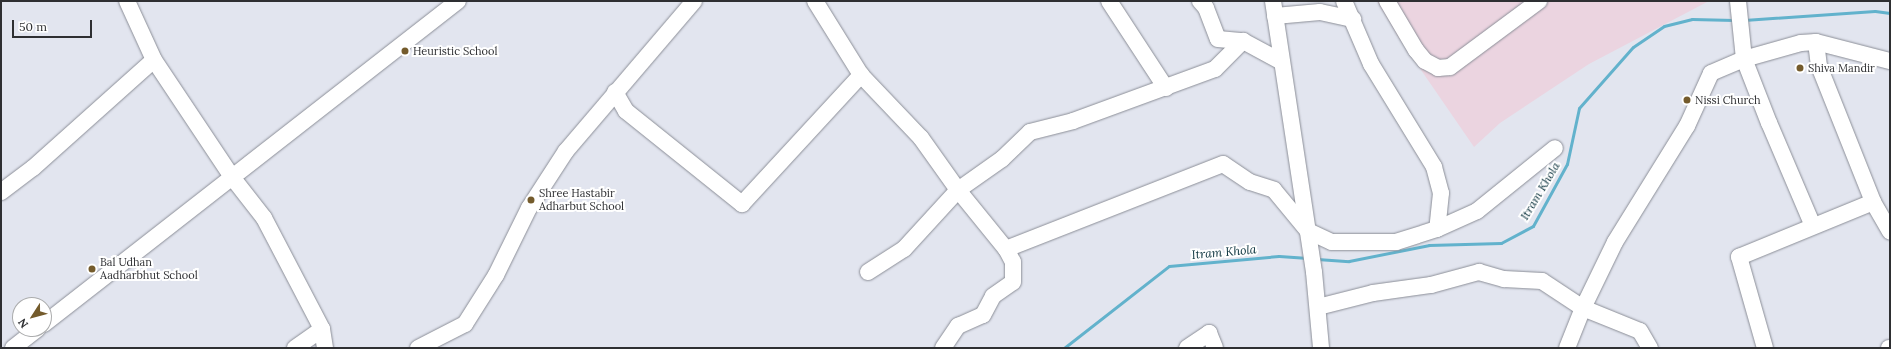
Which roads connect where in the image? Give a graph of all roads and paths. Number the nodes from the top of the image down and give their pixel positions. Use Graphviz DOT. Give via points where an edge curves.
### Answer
graph roads {
  1 [pos="127,1"];
  2 [pos="458,1"];
  3 [pos="694,1"];
  4 [pos="815,1"];
  5 [pos="1109,1"];
  6 [pos="1200,1"];
  7 [pos="1344,1"];
  8 [pos="1387,1"];
  9 [pos="1539,1"];
  10 [pos="1738,1"];
  11 [pos="1274,8"];
  12 [pos="1352,19"];
  13 [pos="1243,41"];
  14 [pos="1816,42"];
  15 [pos="1744,58"];
  16 [pos="154,60"];
  17 [pos="1890,61"];
  18 [pos="1282,62"];
  19 [pos="862,75"];
  20 [pos="1166,88"];
  21 [pos="615,92"];
  22 [pos="1555,148"];
  23 [pos="232,177"];
  24 [pos="958,190"];
  25 [pos="1,192"];
  26 [pos="1873,202"];
  27 [pos="1813,226"];
  28 [pos="1437,228"];
  29 [pos="1890,231"];
  30 [pos="1308,235"];
  31 [pos="1006,249"];
  32 [pos="868,272"];
  33 [pos="1318,307"];
  34 [pos="1583,308"];
  35 [pos="52,318"];
  36 [pos="322,329"];
  37 [pos="27,337"];
  38 [pos="13,348"];
  39 [pos="295,348"];
  40 [pos="325,348"];
  41 [pos="418,348"];
  42 [pos="943,348"];
  43 [pos="1187,348"];
  44 [pos="1215,348"];
  45 [pos="1321,348"];
  46 [pos="1567,348"];
  47 [pos="1650,348"];
  48 [pos="1765,348"];
  1 -- 16 [label="street"];
  2 -- 23 [label="street"];
  3 -- 21 [label="street"];
  4 -- 19 [label="street"];
  5 -- 20 [label="street"];
  6 -- 13 [label="street" via="1206,8 1218,39"];
  7 -- 12 [label="street"];
  8 -- 9 [label="street" via="1416,50 1425,61 1438,68 1450,67"];
  10 -- 15 [label="street"];
  11 -- 12 [label="street" via="1320,12"];
  11 -- 18 [label="street"];
  12 -- 28 [label="street" via="1371,64 1434,167 1441,193"];
  13 -- 18 [label="street"];
  13 -- 20 [label="street" via="1215,69"];
  14 -- 15 [label="street" via="1801,43"];
  14 -- 17 [label="street"];
  14 -- 26 [label="street" via="1819,66"];
  15 -- 27 [label="street"];
  15 -- 34 [label="street" via="1711,73 1687,126 1615,242"];
  16 -- 23 [label="street"];
  16 -- 25 [label="street" via="33,168"];
  18 -- 30 [label="street"];
  19 -- 21 [label="street" via="742,204 626,111"];
  19 -- 24 [label="street" via="921,138"];
  20 -- 24 [label="street" via="1073,121 1030,132 1002,159"];
  21 -- 41 [label="street" via="558,163 529,208 496,276 465,324"];
  22 -- 28 [label="street" via="1477,211"];
  23 -- 35 [label="street"];
  23 -- 36 [label="street" via="264,218"];
  24 -- 31 [label="street"];
  24 -- 32 [label="street" via="904,249"];
  26 -- 27 [label="street"];
  26 -- 29 [label="street"];
  27 -- 48 [label="street" via="1739,256"];
  28 -- 30 [label="street" via="1396,242 1332,242"];
  30 -- 31 [label="street" via="1274,190 1250,182 1223,164"];
  30 -- 33 [label="street"];
  31 -- 42 [label="street" via="1013,262 1013,282 993,296 983,315 958,326"];
  33 -- 34 [label="street" via="1373,293 1431,285 1479,272 1504,279 1542,281"];
  33 -- 45 [label="street"];
  34 -- 46 [label="street"];
  34 -- 47 [label="street" via="1640,331"];
  36 -- 39 [label="street"];
  36 -- 40 [label="street"];
  37 -- 38 [label="street"];
  43 -- 44 [label="street" via="1209,333"];
}
